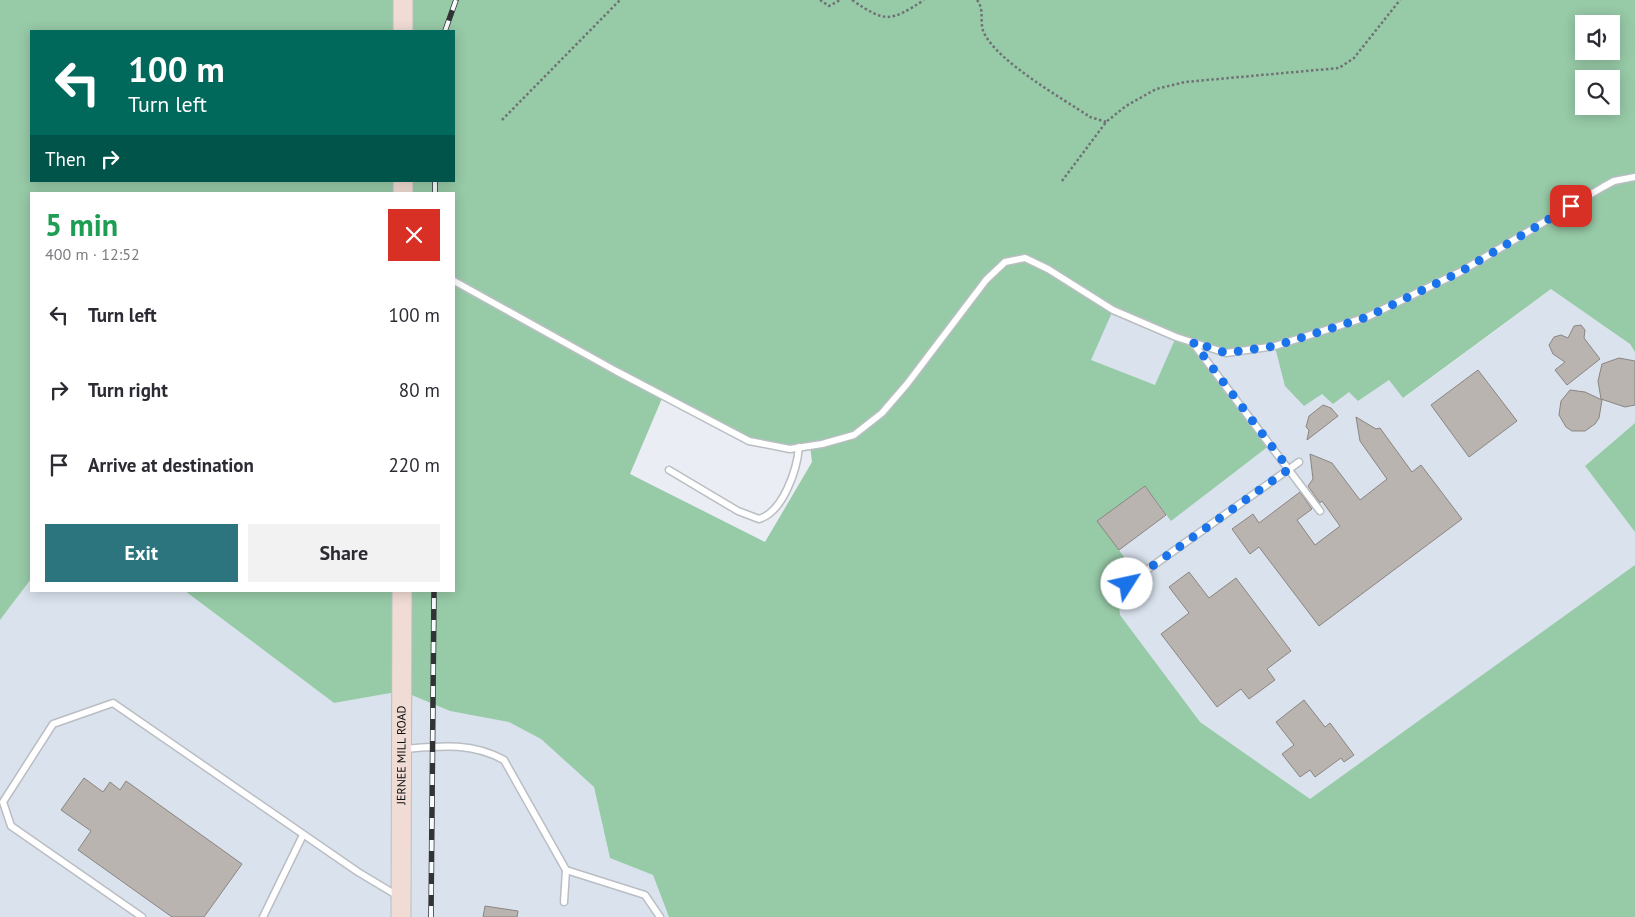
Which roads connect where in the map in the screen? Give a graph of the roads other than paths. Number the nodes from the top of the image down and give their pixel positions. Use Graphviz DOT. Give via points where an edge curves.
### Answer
graph roads {
  1 [pos="403,0"];
  2 [pos="403,30"];
  3 [pos="1635,177"];
  4 [pos="455,282"];
  5 [pos="1193,342"];
  6 [pos="799,447"];
  7 [pos="1299,462"];
  8 [pos="1289,469"];
  9 [pos="670,470"];
  10 [pos="1320,511"];
  11 [pos="1127,584"];
  12 [pos="402,592"];
  13 [pos="402,749"];
  14 [pos="303,834"];
  15 [pos="566,870"];
  16 [pos="401,898"];
  17 [pos="564,902"];
  18 [pos="142,917"];
  19 [pos="263,917"];
  20 [pos="401,917"];
  21 [pos="660,917"];
  1 -- 2 [label="street"];
  3 -- 5 [label="lane" via="1614,181 1460,272 1367,317 1275,346 1226,353"];
  4 -- 6 [label="lane" via="749,441 790,449"];
  5 -- 6 [label="lane" via="1113,310 1025,258 1005,262 986,280 882,414 854,436"];
  5 -- 8 [label="lane"];
  6 -- 9 [label="lane" via="798,463 790,484 772,512 759,518 738,511"];
  7 -- 8 [label="lane"];
  8 -- 10 [label="lane"];
  8 -- 11 [label="lane"];
  12 -- 13 [label="street, JERNEE MILL ROAD"];
  13 -- 15 [label="lane" via="443,745 486,750 504,760"];
  13 -- 16 [label="street, JERNEE MILL ROAD"];
  14 -- 16 [label="lane"];
  14 -- 18 [label="lane" via="113,703 54,724 3,802 11,826"];
  14 -- 19 [label="lane"];
  15 -- 17 [label="lane"];
  15 -- 21 [label="lane" via="645,895"];
  16 -- 20 [label="street, JERNEE MILL ROAD"];
}
